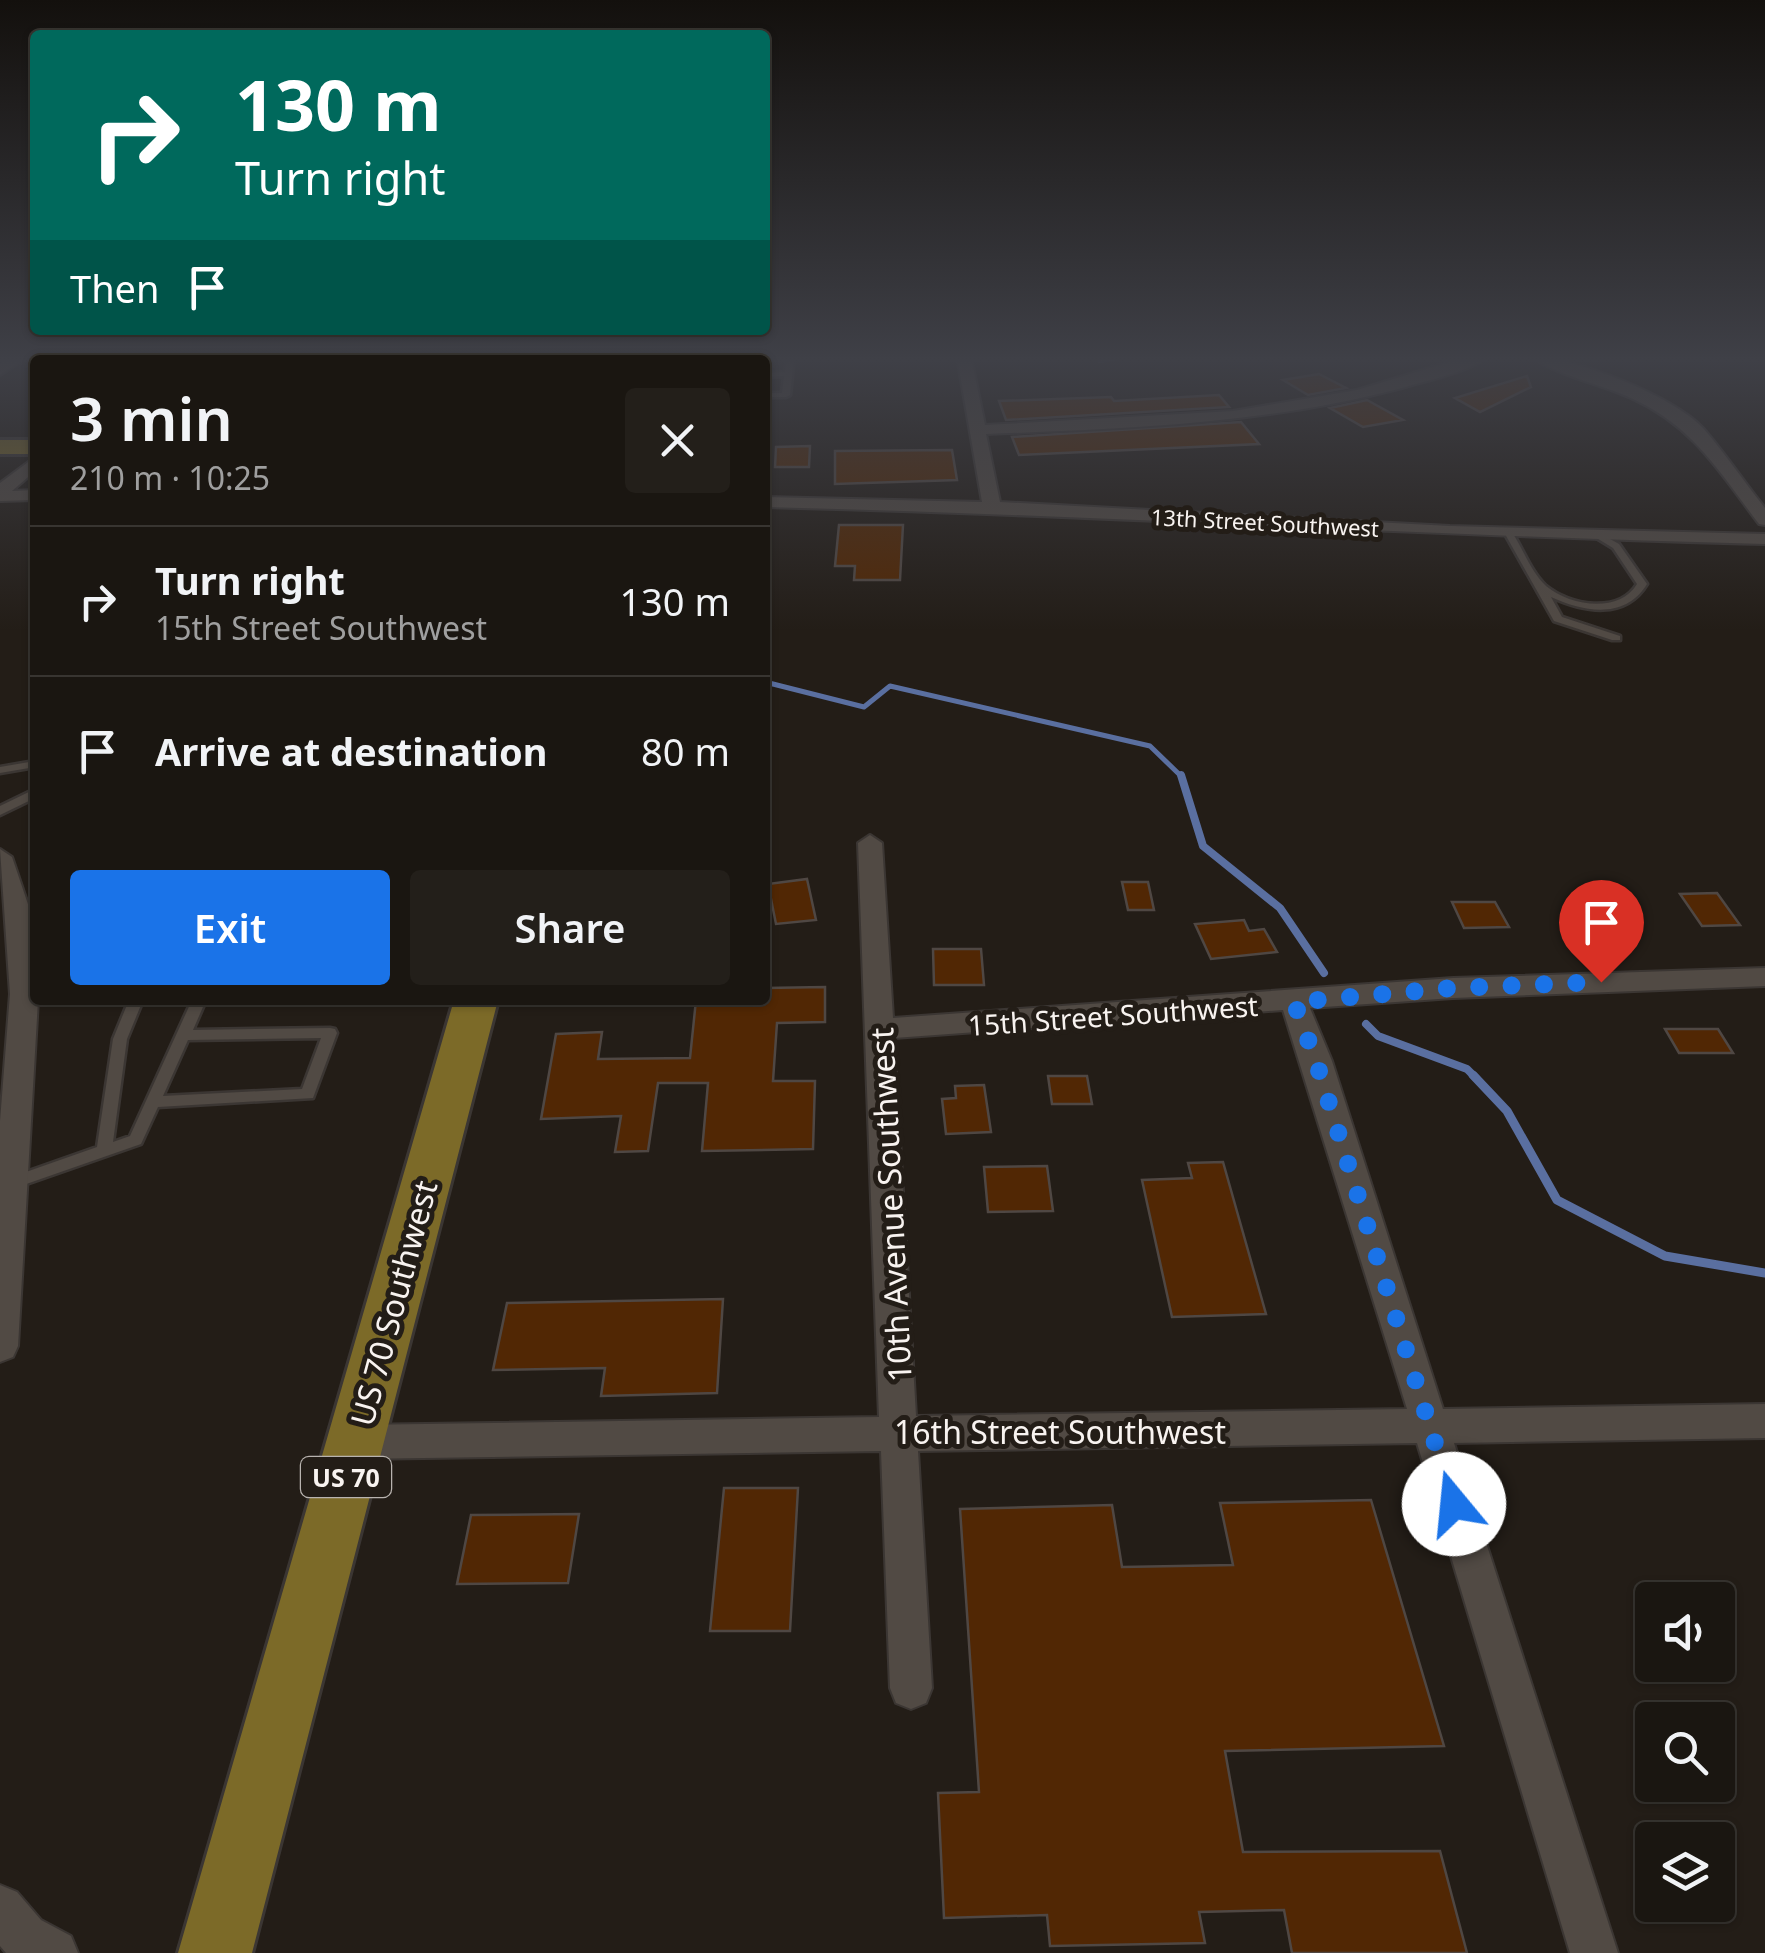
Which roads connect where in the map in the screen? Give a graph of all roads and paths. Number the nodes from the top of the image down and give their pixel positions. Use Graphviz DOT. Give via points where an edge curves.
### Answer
graph roads {
  1 [pos="981,448"];
  2 [pos="1707,448"];
  3 [pos="0,456"];
  4 [pos="30,459"];
  5 [pos="30,464"];
  6 [pos="0,494"];
  7 [pos="30,495"];
  8 [pos="770,502"];
  9 [pos="992,507"];
  10 [pos="1765,520"];
  11 [pos="1509,534"];
  12 [pos="1600,536"];
  13 [pos="1765,539"];
  14 [pos="1540,585"];
  15 [pos="1616,638"];
  16 [pos="30,765"];
  17 [pos="0,770"];
  18 [pos="30,796"];
  19 [pos="0,811"];
  20 [pos="870,843"];
  21 [pos="2,871"];
  22 [pos="1765,977"];
  23 [pos="1294,1002"];
  24 [pos="134,1005"];
  25 [pos="197,1005"];
  26 [pos="475,1005"];
  27 [pos="881,1029"];
  28 [pos="184,1035"];
  29 [pos="153,1102"];
  30 [pos="104,1151"];
  31 [pos="12,1183"];
  32 [pos="1,1300"];
  33 [pos="0,1346"];
  34 [pos="1765,1421"];
  35 [pos="1431,1429"];
  36 [pos="901,1431"];
  37 [pos="356,1442"];
  38 [pos="910,1688"];
  39 [pos="0,1909"];
  40 [pos="54,1953"];
  41 [pos="215,1953"];
  42 [pos="1594,1953"];
  1 -- 9 [label="street"];
  2 -- 10 [label="street"];
  3 -- 4 [label="main road"];
  5 -- 6 [label="street"];
  6 -- 7 [label="street"];
  8 -- 9 [label="street, 13th Street Southwest"];
  9 -- 11 [label="street, 13th Street Southwest"];
  11 -- 12 [label="street, 13th Street Southwest"];
  11 -- 14 [label="lane"];
  12 -- 13 [label="street, 13th Street Southwest"];
  12 -- 14 [label="lane" via="1634,568 1642,584 1638,597 1590,605"];
  14 -- 15 [label="lane" via="1558,619"];
  16 -- 17 [label="lane"];
  18 -- 19 [label="lane"];
  20 -- 27 [label="street, 10th Avenue Southwest"];
  21 -- 31 [label="street" via="20,919 24,994"];
  22 -- 23 [label="street, 15th Street Southwest" via="1452,988"];
  23 -- 27 [label="street, 15th Street Southwest"];
  23 -- 35 [label="street"];
  24 -- 30 [label="lane" via="120,1038"];
  25 -- 28 [label="lane"];
  26 -- 37 [label="main road, US 70 Southwest / US 70"];
  27 -- 36 [label="street, 10th Avenue Southwest"];
  28 -- 29 [label="lane"];
  28 -- 29 [label="lane" via="330,1033 308,1094"];
  29 -- 30 [label="lane" via="136,1140"];
  30 -- 31 [label="lane"];
  31 -- 32 [label="street"];
  32 -- 33 [label="street"];
  34 -- 35 [label="street, 16th Street Southwest"];
  35 -- 36 [label="street, 16th Street Southwest"];
  35 -- 42 [label="street"];
  36 -- 37 [label="street, 16th Street Southwest"];
  36 -- 38 [label="street, 10th Avenue Southwest"];
  37 -- 41 [label="main road, US 70 Southwest / US 70"];
  39 -- 40 [label="street" via="24,1938"];
}
